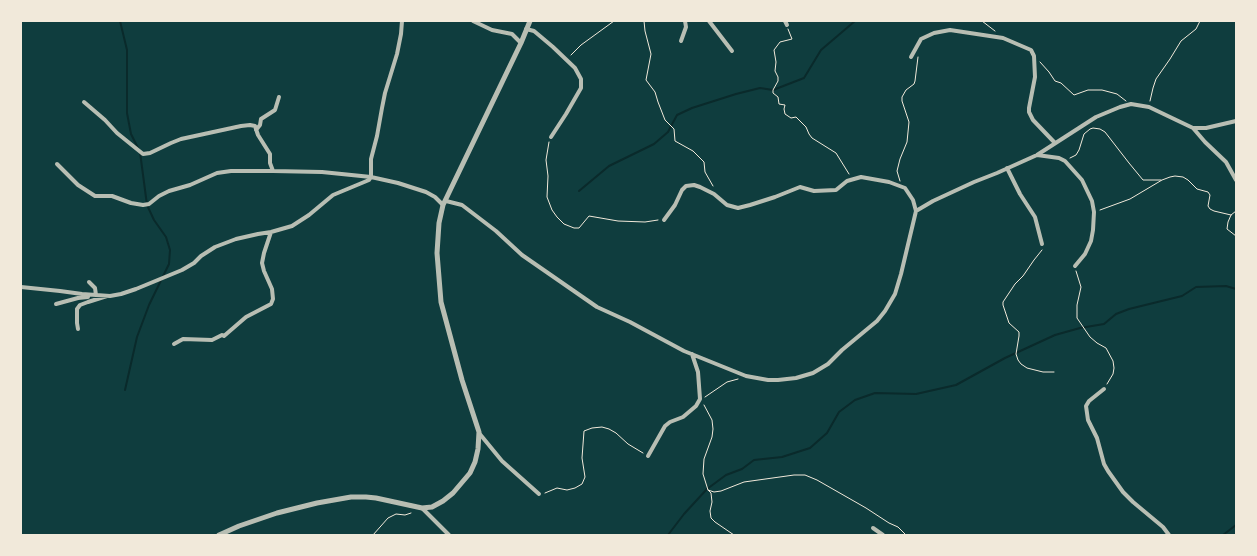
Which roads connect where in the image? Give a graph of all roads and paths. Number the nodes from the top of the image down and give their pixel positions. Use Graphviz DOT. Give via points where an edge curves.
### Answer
graph roads {
  1 [pos="402,21"];
  2 [pos="473,21"];
  3 [pos="530,21"];
  4 [pos="614,21"];
  5 [pos="644,21"];
  6 [pos="686,21"];
  7 [pos="709,21"];
  8 [pos="982,21"];
  9 [pos="1200,21"];
  10 [pos="786,23"];
  11 [pos="526,29"];
  12 [pos="1003,38"];
  13 [pos="681,41"];
  14 [pos="521,43"];
  15 [pos="917,45"];
  16 [pos="732,51"];
  17 [pos="1034,56"];
  18 [pos="911,57"];
  19 [pos="566,59"];
  20 [pos="280,97"];
  21 [pos="84,102"];
  22 [pos="1131,104"];
  23 [pos="1149,107"];
  24 [pos="1236,121"];
  25 [pos="1193,128"];
  26 [pos="256,130"];
  27 [pos="551,137"];
  28 [pos="1056,143"];
  29 [pos="1038,155"];
  30 [pos="1064,161"];
  31 [pos="56,164"];
  32 [pos="1007,168"];
  33 [pos="273,171"];
  34 [pos="371,177"];
  35 [pos="851,179"];
  36 [pos="1162,180"];
  37 [pos="1236,180"];
  38 [pos="905,188"];
  39 [pos="714,194"];
  40 [pos="444,203"];
  41 [pos="1236,210"];
  42 [pos="916,211"];
  43 [pos="1094,212"];
  44 [pos="1231,215"];
  45 [pos="664,220"];
  46 [pos="271,232"];
  47 [pos="1236,236"];
  48 [pos="1042,244"];
  49 [pos="1075,266"];
  50 [pos="90,282"];
  51 [pos="21,287"];
  52 [pos="96,295"];
  53 [pos="109,296"];
  54 [pos="56,304"];
  55 [pos="78,329"];
  56 [pos="174,344"];
  57 [pos="692,354"];
  58 [pos="1054,372"];
  59 [pos="746,376"];
  60 [pos="1104,390"];
  61 [pos="700,399"];
  62 [pos="479,432"];
  63 [pos="648,456"];
  64 [pos="708,490"];
  65 [pos="539,494"];
  66 [pos="413,507"];
  67 [pos="422,508"];
  68 [pos="873,528"];
  69 [pos="219,535"];
  70 [pos="374,535"];
  71 [pos="449,535"];
  72 [pos="734,535"];
  73 [pos="883,535"];
  74 [pos="906,535"];
  75 [pos="1169,535"];
  1 -- 34 [label="street" via="371,159"];
  2 -- 14 [label="street" via="492,30 512,34"];
  3 -- 11 [label="street"];
  4 -- 19 [label="path"];
  5 -- 39 [label="path" via="652,54 646,80 655,92 665,120 674,129 675,141 704,162"];
  6 -- 13 [label="street"];
  7 -- 16 [label="street"];
  8 -- 12 [label="path"];
  9 -- 23 [label="path" via="1196,29 1181,41 1156,79"];
  10 -- 35 [label="path" via="792,39 780,42 774,50 778,81 773,94 778,97 779,104 785,105 785,114 796,117 812,138 836,153"];
  11 -- 14 [label="street"];
  11 -- 19 [label="street" via="534,31"];
  12 -- 15 [label="street" via="950,30 924,37"];
  12 -- 17 [label="street" via="1031,50"];
  14 -- 40 [label="street"];
  15 -- 18 [label="street"];
  15 -- 38 [label="path" via="915,81 902,97 909,122 908,137 897,172"];
  17 -- 22 [label="path" via="1055,81 1074,95 1102,90 1117,94"];
  17 -- 28 [label="street" via="1029,112"];
  19 -- 27 [label="street" via="578,72 581,85"];
  20 -- 26 [label="street" via="275,110 262,119"];
  21 -- 26 [label="street" via="143,154 181,139 229,128 250,125"];
  22 -- 23 [label="street"];
  22 -- 28 [label="street" via="1096,118"];
  23 -- 25 [label="street"];
  24 -- 25 [label="street"];
  25 -- 37 [label="street" via="1226,162"];
  26 -- 33 [label="street" via="270,154"];
  27 -- 45 [label="path" via="546,160 547,197 552,210 564,224 579,228 589,216 618,221"];
  28 -- 29 [label="street"];
  29 -- 30 [label="street"];
  29 -- 32 [label="street"];
  30 -- 36 [label="path" via="1076,155 1084,134 1093,128 1100,129 1143,180"];
  30 -- 43 [label="street" via="1082,180"];
  31 -- 33 [label="street" via="95,196 112,196 144,205 164,193 217,173"];
  32 -- 42 [label="street"];
  32 -- 48 [label="street" via="1035,217"];
  33 -- 34 [label="street"];
  34 -- 40 [label="street" via="426,192"];
  34 -- 46 [label="street" via="333,195 292,226"];
  35 -- 38 [label="street" via="869,178"];
  35 -- 39 [label="street" via="832,191 800,187 744,207 727,205"];
  36 -- 43 [label="path" via="1144,192"];
  36 -- 44 [label="path" via="1183,177 1197,189 1208,192 1210,209"];
  38 -- 42 [label="street"];
  39 -- 45 [label="street" via="694,185 686,186"];
  40 -- 57 [label="street" via="462,205 522,255 591,304"];
  40 -- 62 [label="street" via="437,253 441,302"];
  41 -- 44 [label="path"];
  42 -- 59 [label="street" via="895,294 877,321 813,373 778,380"];
  43 -- 49 [label="street" via="1091,240"];
  44 -- 47 [label="path" via="1227,229"];
  46 -- 53 [label="street" via="215,247 174,274"];
  46 -- 56 [label="street" via="262,263 272,289 272,302 246,317 224,336 212,340 183,339"];
  48 -- 58 [label="path" via="1042,250 1003,305 1009,323 1019,332 1016,354 1021,364 1043,372"];
  49 -- 60 [label="path" via="1081,287 1077,318 1090,337 1106,348 1113,361 1114,374"];
  50 -- 52 [label="street" via="96,288"];
  51 -- 52 [label="street"];
  52 -- 53 [label="street"];
  52 -- 54 [label="street"];
  53 -- 55 [label="street" via="80,305 77,309"];
  57 -- 59 [label="street"];
  57 -- 61 [label="street" via="698,372"];
  59 -- 61 [label="path" via="727,382"];
  60 -- 75 [label="street" via="1086,406 1104,464 1123,492"];
  61 -- 63 [label="street" via="683,417 664,426"];
  61 -- 64 [label="path" via="712,420 713,429 704,459 703,474"];
  62 -- 65 [label="street" via="502,461"];
  62 -- 67 [label="street" via="475,462 470,473 443,501"];
  63 -- 65 [label="path" via="609,429 592,428 584,431 582,458 585,477 582,484"];
  64 -- 72 [label="path" via="712,502 711,518"];
  64 -- 74 [label="path" via="714,492 744,482 805,475 898,527"];
  66 -- 67 [label="street"];
  66 -- 69 [label="street" via="366,497 317,502"];
  66 -- 70 [label="path" via="408,514 388,518"];
  67 -- 71 [label="street"];
  68 -- 73 [label="street"];
}
